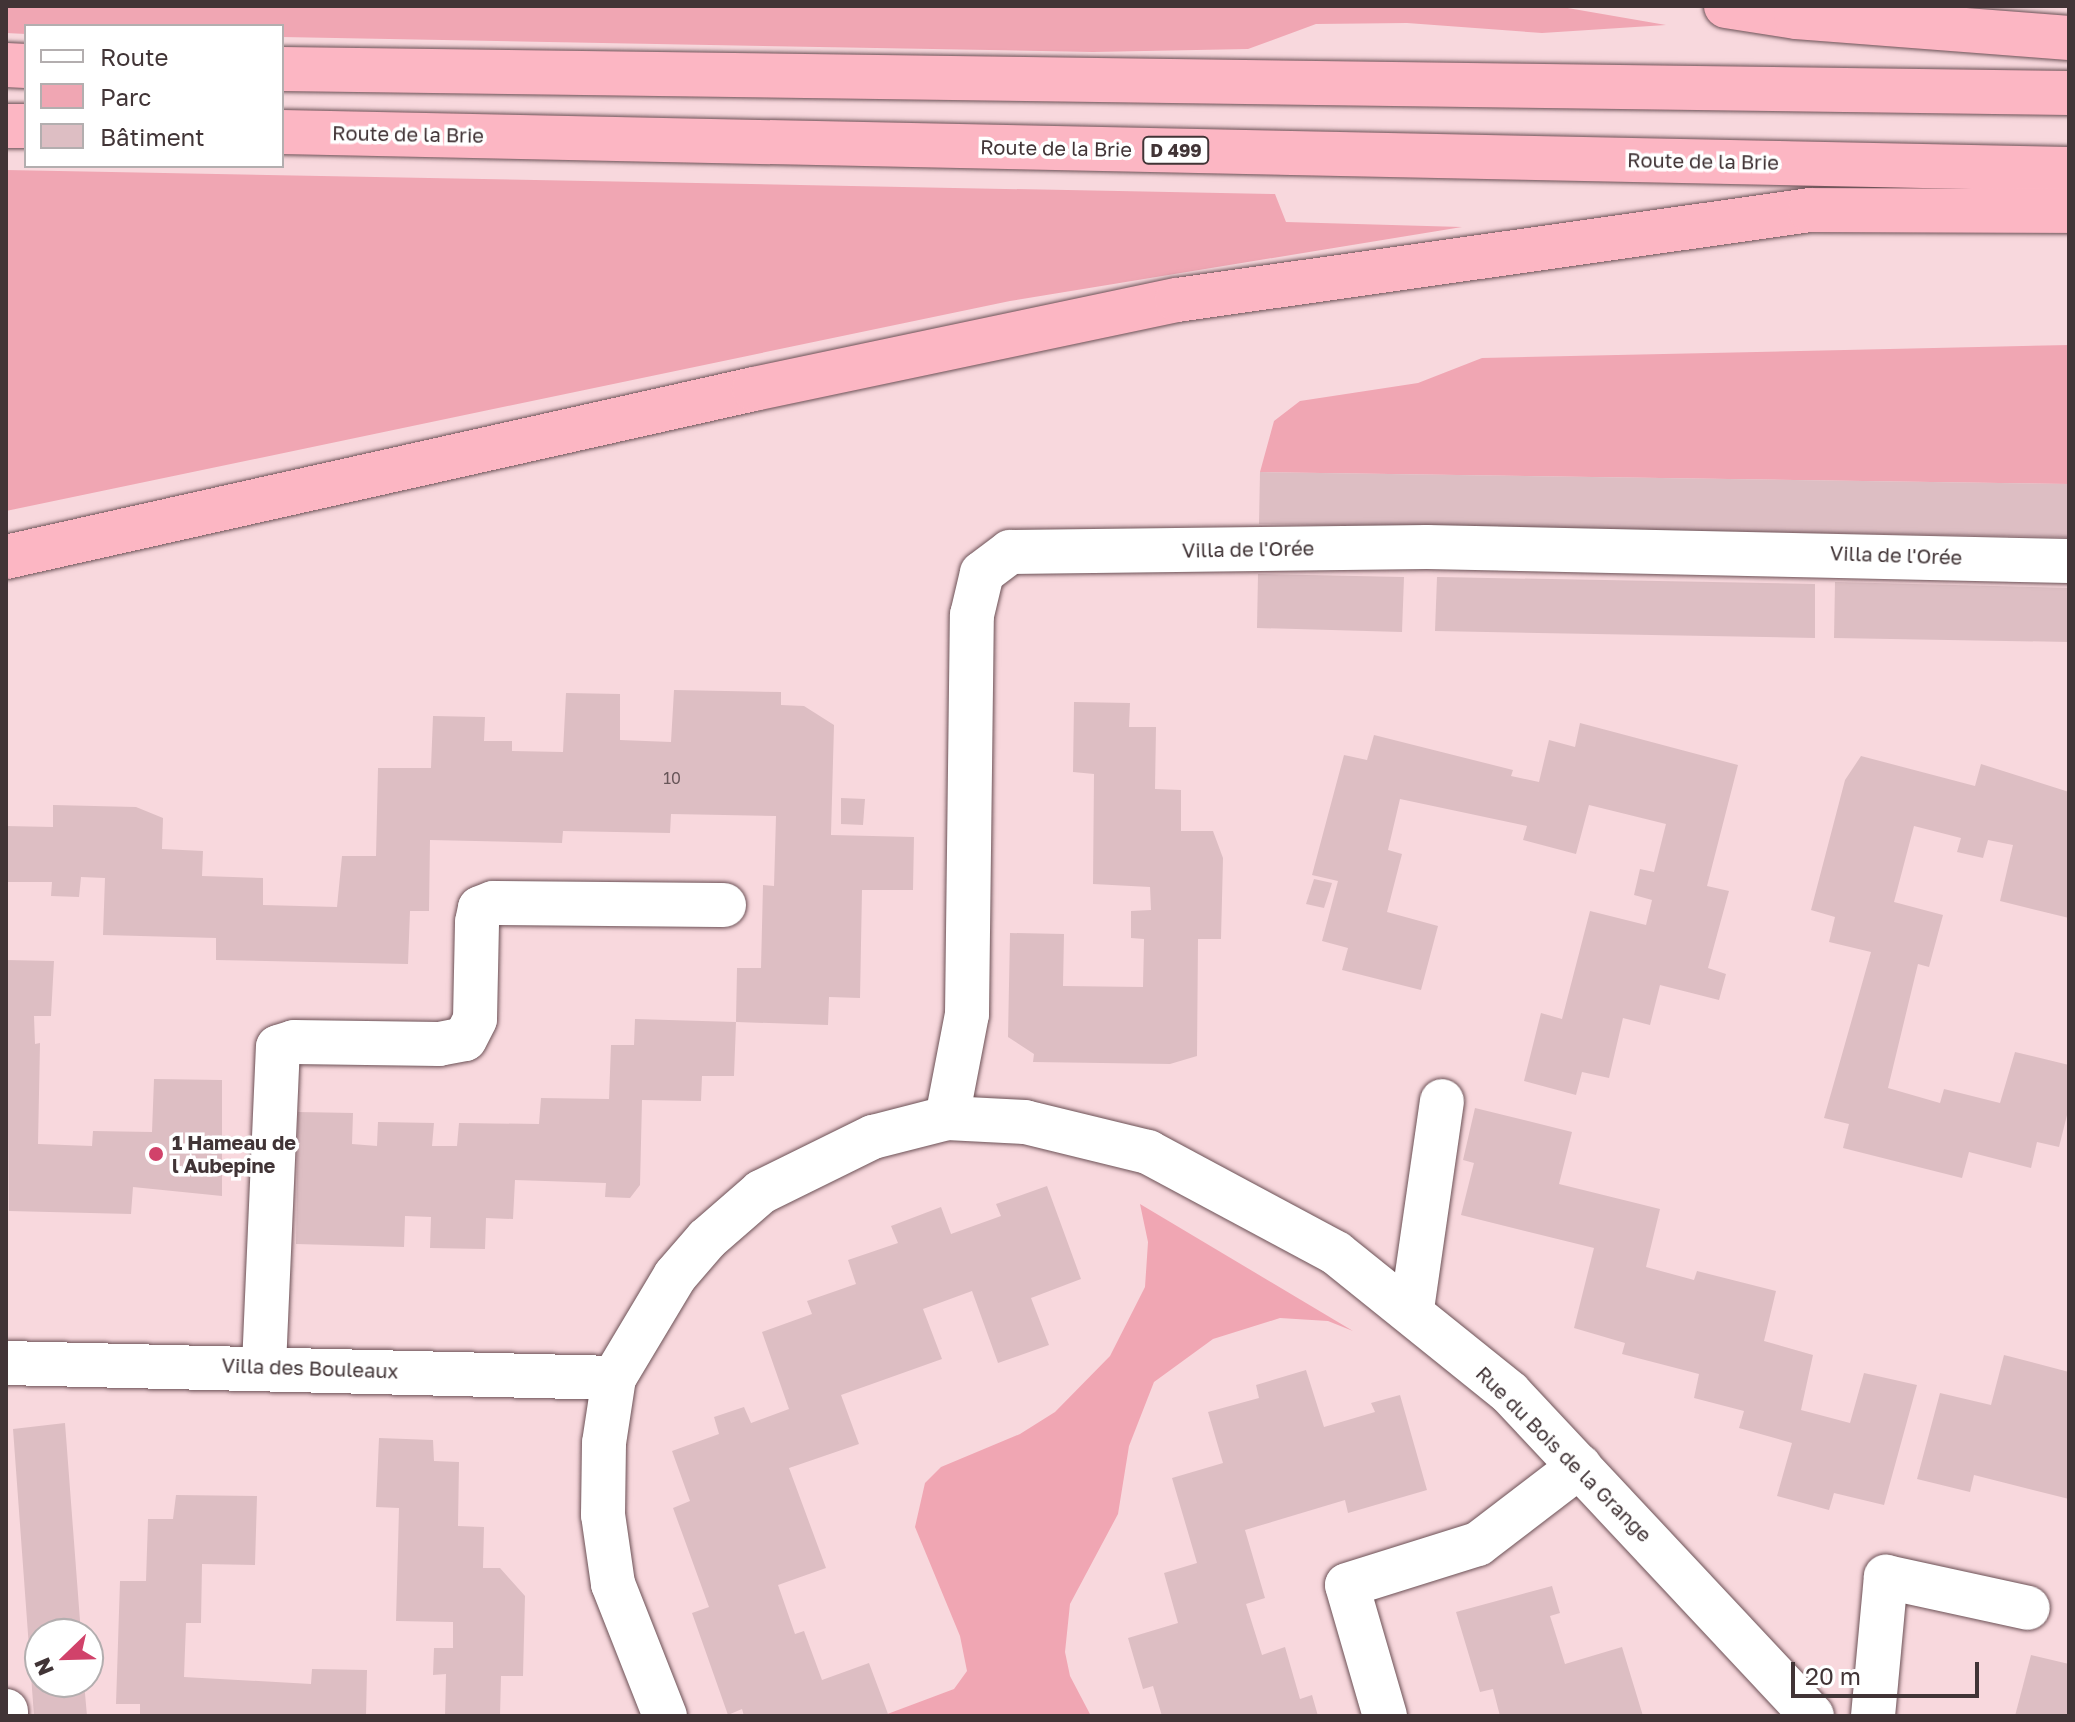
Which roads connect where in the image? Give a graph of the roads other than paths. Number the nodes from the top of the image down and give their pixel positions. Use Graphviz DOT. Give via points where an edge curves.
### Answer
graph roads {
  1 [pos="1726,6"];
  2 [pos="2069,38"];
  3 [pos="284,69"];
  4 [pos="2069,93"];
  5 [pos="284,132"];
  6 [pos="2069,169"];
  7 [pos="2069,211"];
  8 [pos="6,557"];
  9 [pos="2069,561"];
  10 [pos="724,905"];
  11 [pos="1442,1101"];
  12 [pos="947,1118"];
  13 [pos="1412,1309"];
  14 [pos="6,1363"];
  15 [pos="264,1366"];
  16 [pos="614,1378"];
  17 [pos="1580,1466"];
  18 [pos="2028,1608"];
  19 [pos="665,1716"];
  20 [pos="1385,1716"];
  21 [pos="1812,1716"];
  22 [pos="1873,1716"];
  1 -- 2 [label="highway" via="1796,17"];
  3 -- 4 [label="highway"];
  5 -- 6 [label="highway, Route de la Brie / D 499"];
  7 -- 8 [label="highway" via="1810,210 1177,300"];
  9 -- 12 [label="street, Villa de l'Orée" via="1427,547 1010,552 982,573 972,615 967,1014"];
  10 -- 15 [label="street" via="493,903 480,908 477,922 475,1019 465,1039 439,1044 294,1042 278,1047"];
  11 -- 13 [label="street"];
  12 -- 13 [label="street, Rue du Bois de la Grange" via="1025,1122 1148,1152 1279,1218"];
  12 -- 16 [label="street, Rue du Bois de la Grange" via="873,1137 761,1192 707,1239 675,1276"];
  13 -- 17 [label="street, Rue du Bois de la Grange" via="1510,1393"];
  14 -- 15 [label="street, Villa des Bouleaux"];
  15 -- 16 [label="street, Villa des Bouleaux"];
  16 -- 19 [label="street, Rue du Bois de la Grange" via="604,1443 603,1515 613,1584"];
  17 -- 20 [label="street" via="1478,1544 1347,1585"];
  17 -- 21 [label="street, Rue du Bois de la Grange"];
  18 -- 22 [label="street" via="1886,1577"];
}
